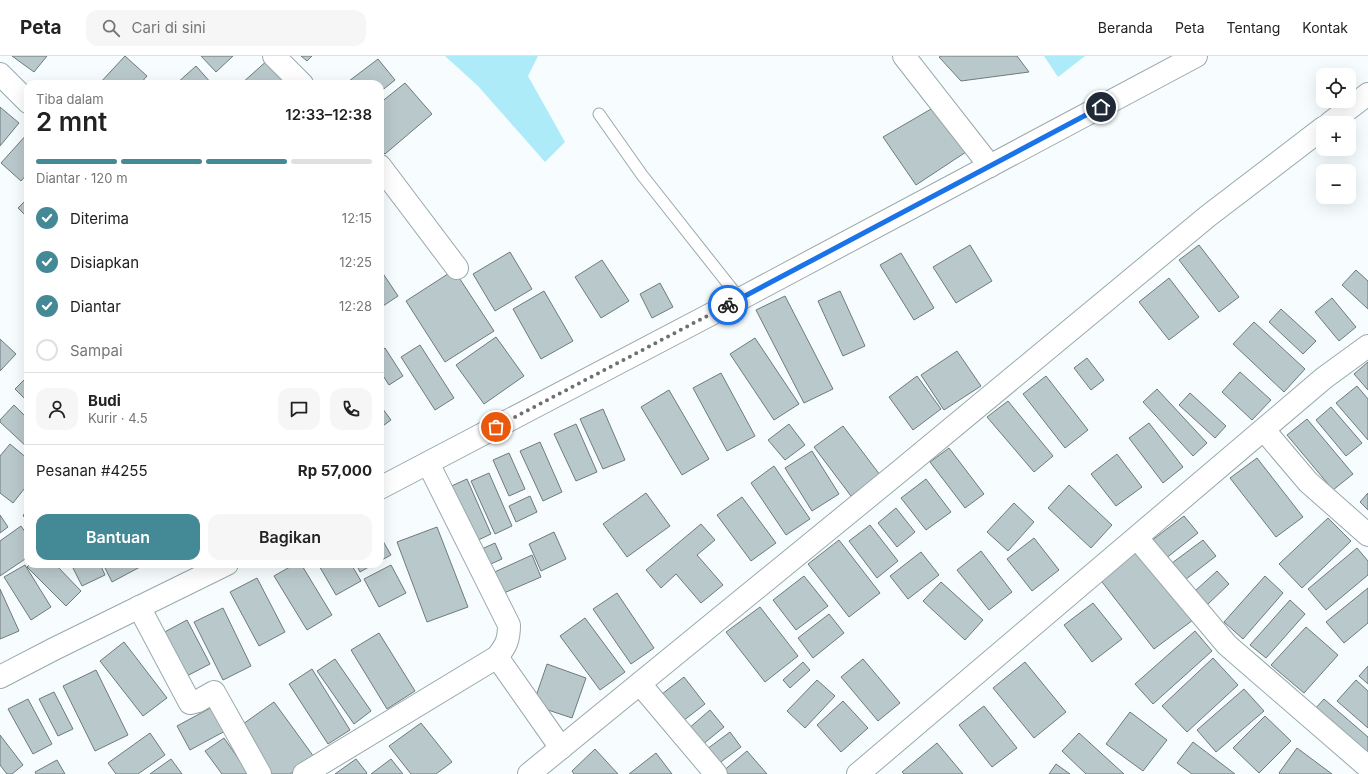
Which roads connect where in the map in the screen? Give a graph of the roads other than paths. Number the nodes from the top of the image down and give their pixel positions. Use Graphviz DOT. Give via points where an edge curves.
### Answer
graph roads {
  1 [pos="274,56"];
  2 [pos="904,56"];
  3 [pos="1196,56"];
  4 [pos="0,74"];
  5 [pos="298,80"];
  6 [pos="1368,94"];
  7 [pos="24,98"];
  8 [pos="599,114"];
  9 [pos="1339,116"];
  10 [pos="1316,133"];
  11 [pos="990,166"];
  12 [pos="384,171"];
  13 [pos="457,268"];
  14 [pos="740,299"];
  15 [pos="1368,346"];
  16 [pos="1264,430"];
  17 [pos="428,463"];
  18 [pos="384,486"];
  19 [pos="1368,535"];
  20 [pos="1137,538"];
  21 [pos="208,568"];
  22 [pos="194,571"];
  23 [pos="139,607"];
  24 [pos="497,657"];
  25 [pos="0,677"];
  26 [pos="640,684"];
  27 [pos="561,748"];
  28 [pos="1368,767"];
  29 [pos="260,774"];
  30 [pos="304,774"];
  31 [pos="530,774"];
  32 [pos="716,774"];
  33 [pos="858,774"];
  1 -- 5 [label="street"];
  2 -- 11 [label="street"];
  3 -- 11 [label="street"];
  4 -- 7 [label="street"];
  6 -- 9 [label="street"];
  8 -- 14 [label="lane" via="642,175"];
  10 -- 26 [label="street" via="1208,216"];
  11 -- 14 [label="street"];
  12 -- 13 [label="street"];
  14 -- 17 [label="street"];
  15 -- 16 [label="street" via="1324,378"];
  16 -- 19 [label="street" via="1308,482"];
  16 -- 20 [label="street"];
  17 -- 18 [label="street"];
  17 -- 24 [label="street" via="509,625 506,646"];
  20 -- 28 [label="street" via="1227,645"];
  20 -- 33 [label="street"];
  21 -- 22 [label="street"];
  22 -- 23 [label="street"];
  23 -- 25 [label="street"];
  23 -- 29 [label="street" via="190,703 214,692"];
  24 -- 27 [label="street"];
  24 -- 30 [label="street"];
  26 -- 27 [label="street"];
  26 -- 32 [label="street"];
  27 -- 31 [label="street"];
}
